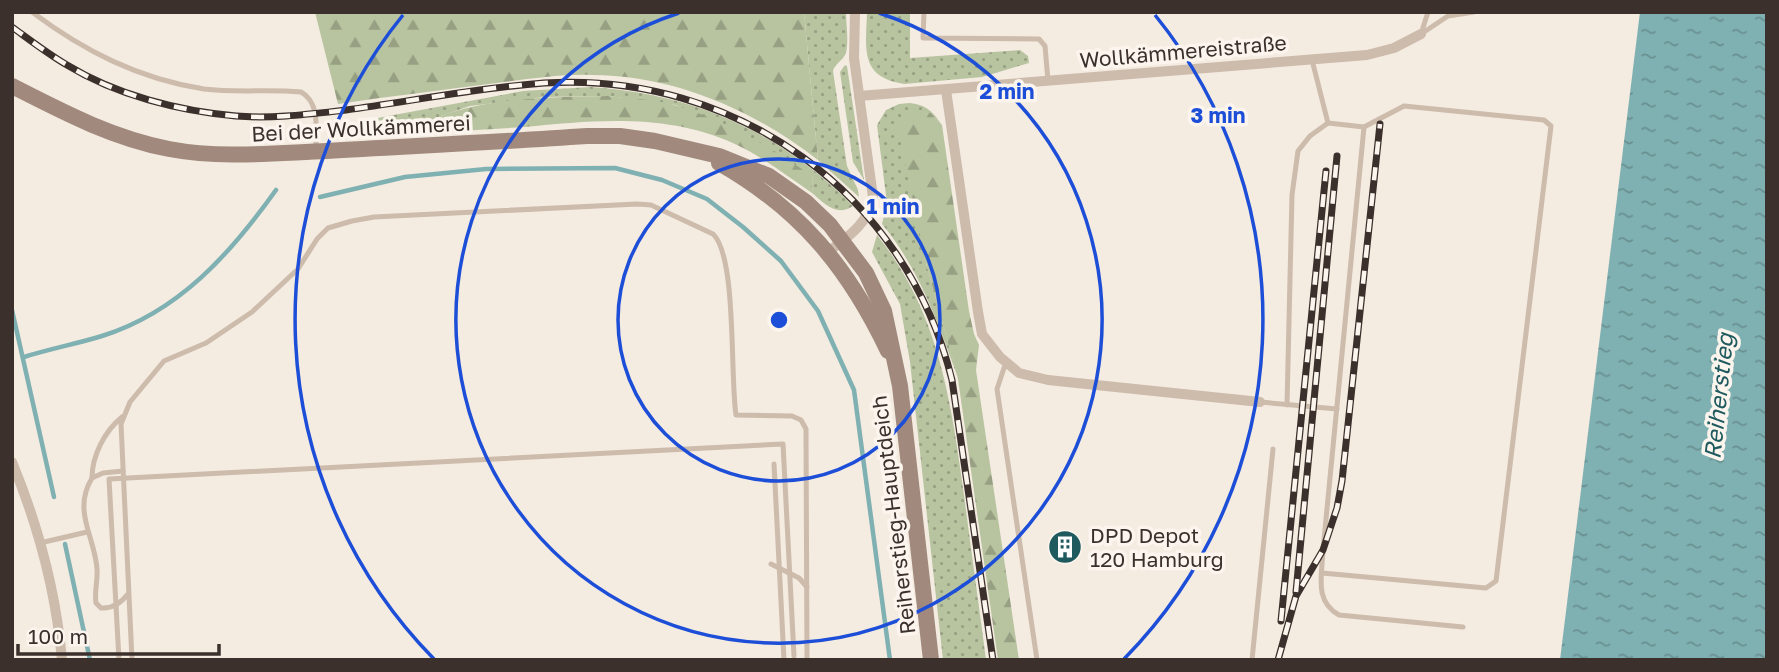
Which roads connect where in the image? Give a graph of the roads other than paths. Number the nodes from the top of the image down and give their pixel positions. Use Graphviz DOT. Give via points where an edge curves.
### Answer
graph roads {
  1 [pos="32,12"];
  2 [pos="855,12"];
  3 [pos="924,12"];
  4 [pos="1428,12"];
  5 [pos="1474,12"];
  6 [pos="1421,34"];
  7 [pos="1312,60"];
  8 [pos="12,74"];
  9 [pos="1048,81"];
  10 [pos="12,86"];
  11 [pos="946,90"];
  12 [pos="859,96"];
  13 [pos="34,98"];
  14 [pos="1328,123"];
  15 [pos="1364,127"];
  16 [pos="316,151"];
  17 [pos="698,153"];
  18 [pos="843,241"];
  19 [pos="828,252"];
  20 [pos="1006,362"];
  21 [pos="895,365"];
  22 [pos="1260,402"];
  23 [pos="1287,405"];
  24 [pos="1336,409"];
  25 [pos="122,417"];
  26 [pos="1273,449"];
  27 [pos="12,462"];
  28 [pos="774,464"];
  29 [pos="123,471"];
  30 [pos="92,478"];
  31 [pos="86,532"];
  32 [pos="40,543"];
  33 [pos="771,564"];
  34 [pos="1322,573"];
  35 [pos="807,590"];
  36 [pos="129,593"];
  37 [pos="1463,626"];
  38 [pos="794,658"];
  39 [pos="62,660"];
  40 [pos="119,660"];
  41 [pos="132,660"];
  42 [pos="784,660"];
  43 [pos="807,660"];
  44 [pos="931,660"];
  45 [pos="1038,660"];
  46 [pos="1252,660"];
  1 -- 16 [label="lane" via="67,38 144,74 202,88 301,92 313,105"];
  2 -- 12 [label="street"];
  3 -- 9 [label="lane" via="923,38 1039,39 1045,46"];
  4 -- 6 [label="lane"];
  5 -- 6 [label="lane" via="1448,16"];
  6 -- 7 [label="street, Wollkämmereistraße" via="1367,55"];
  7 -- 9 [label="street, Wollkämmereistraße"];
  7 -- 14 [label="lane"];
  8 -- 13 [label="main road, Bei der Wollkämmerei"];
  9 -- 11 [label="street, Wollkämmereistraße"];
  10 -- 13 [label="main road, Bei der Wollkämmerei"];
  11 -- 12 [label="street, Wollkämmereistraße"];
  11 -- 20 [label="street" via="982,334"];
  12 -- 18 [label="street" via="873,197 868,215"];
  13 -- 16 [label="main road, Bei der Wollkämmerei" via="108,132 170,149 225,155"];
  14 -- 15 [label="lane"];
  14 -- 23 [label="lane" via="1298,151 1292,195"];
  15 -- 24 [label="lane"];
  15 -- 34 [label="lane" via="1404,106 1544,120 1551,126 1496,581 1486,588"];
  16 -- 17 [label="main road, Bei der Wollkämmerei" via="608,136 655,141"];
  17 -- 18 [label="main road, Bei der Wollkämmerei" via="719,156 769,176 806,202"];
  17 -- 19 [label="main road, Bei der Wollkämmerei" via="772,197"];
  18 -- 19 [label="street"];
  18 -- 21 [label="main road, Bei der Wollkämmerei" via="866,272 884,311"];
  19 -- 21 [label="main road, Bei der Wollkämmerei" via="870,314"];
  20 -- 22 [label="street" via="1019,373 1048,380"];
  20 -- 45 [label="lane" via="998,389"];
  21 -- 44 [label="main road, Reiherstieg-Hauptdeich"];
  22 -- 23 [label="lane"];
  23 -- 24 [label="lane"];
  24 -- 34 [label="lane"];
  25 -- 29 [label="lane"];
  25 -- 30 [label="lane" via="107,432 96,454"];
  25 -- 35 [label="lane" via="164,362 206,343 260,306 328,229 374,217 645,204 713,234 720,243 730,291 736,415 792,415 804,424"];
  26 -- 46 [label="lane"];
  27 -- 32 [label="street" via="32,509"];
  28 -- 42 [label="lane, bridge"];
  29 -- 30 [label="lane"];
  29 -- 36 [label="lane"];
  30 -- 31 [label="lane" via="85,501"];
  31 -- 32 [label="lane"];
  31 -- 36 [label="lane" via="97,565 96,603 101,608 114,606"];
  32 -- 39 [label="street" via="59,624"];
  33 -- 35 [label="lane" via="799,578"];
  34 -- 37 [label="lane" via="1322,597 1328,609 1339,615"];
  35 -- 43 [label="lane"];
  36 -- 41 [label="lane"];
  38 -- 40 [label="lane, bridge" via="783,443 109,479"];
}
